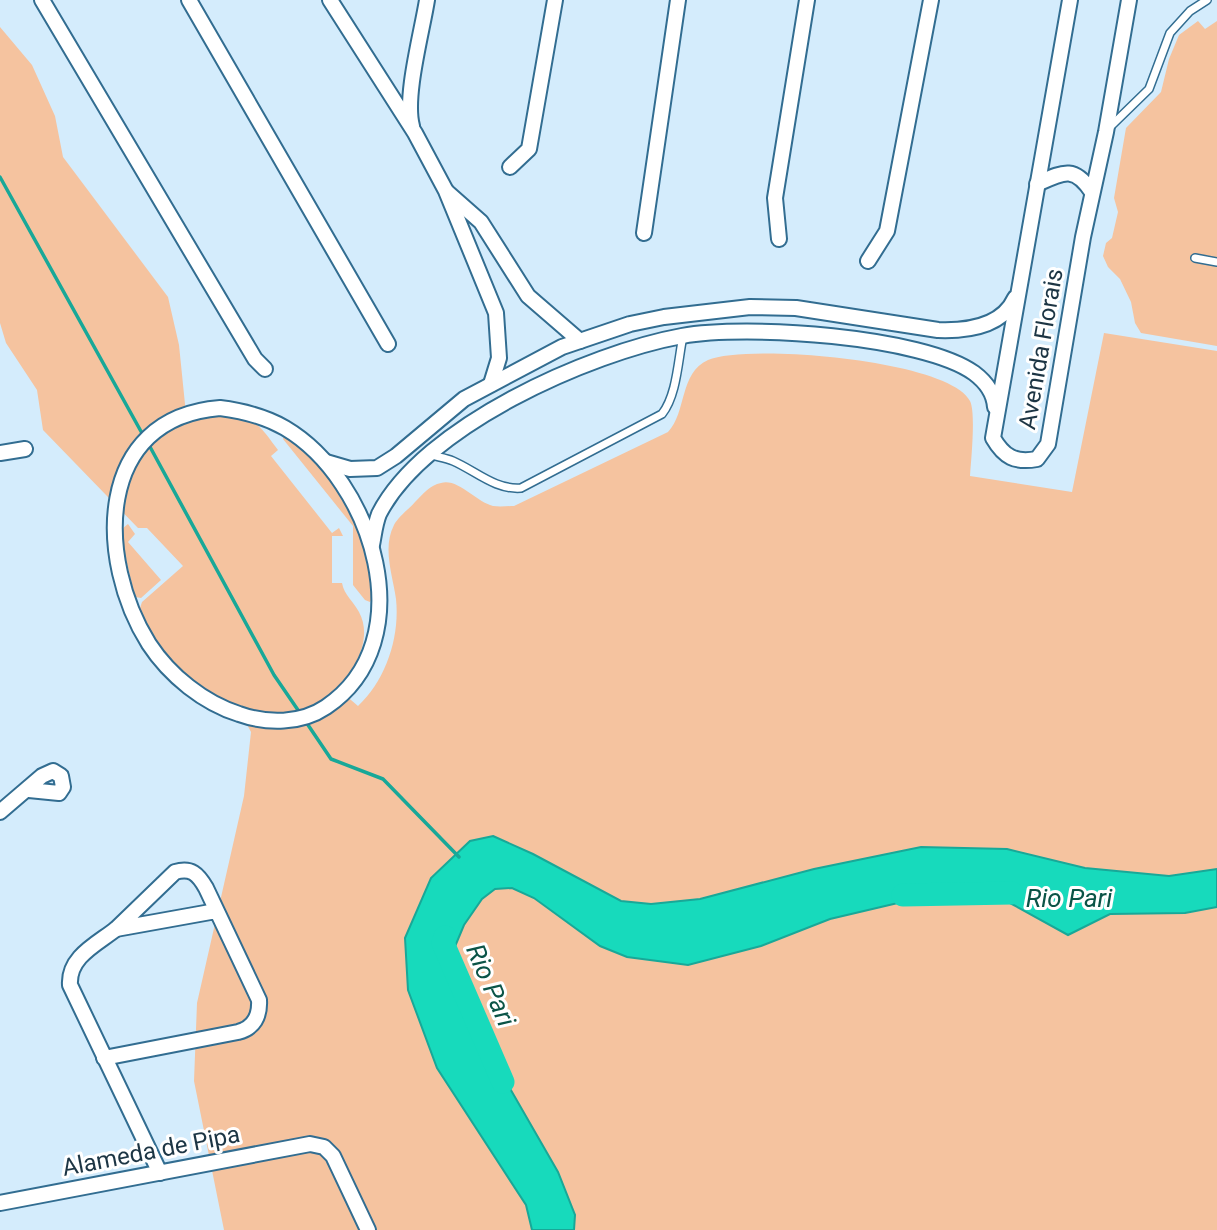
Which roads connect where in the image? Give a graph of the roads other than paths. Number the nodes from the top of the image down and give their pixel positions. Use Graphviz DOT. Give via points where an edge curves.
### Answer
graph roads {
  1 [pos="42,0"];
  2 [pos="189,0"];
  3 [pos="330,0"];
  4 [pos="428,0"];
  5 [pos="555,0"];
  6 [pos="678,0"];
  7 [pos="807,0"];
  8 [pos="931,0"];
  9 [pos="1070,0"];
  10 [pos="1129,0"];
  11 [pos="1207,0"];
  12 [pos="1106,132"];
  13 [pos="415,133"];
  14 [pos="510,167"];
  15 [pos="1037,184"];
  16 [pos="446,191"];
  17 [pos="1092,192"];
  18 [pos="644,233"];
  19 [pos="779,239"];
  20 [pos="1195,258"];
  21 [pos="868,261"];
  22 [pos="1217,262"];
  23 [pos="1018,290"];
  24 [pos="682,336"];
  25 [pos="580,341"];
  26 [pos="388,344"];
  27 [pos="265,369"];
  28 [pos="491,384"];
  29 [pos="996,420"];
  30 [pos="25,449"];
  31 [pos="0,453"];
  32 [pos="430,454"];
  33 [pos="324,462"];
  34 [pos="371,547"];
  35 [pos="29,790"];
  36 [pos="0,812"];
  37 [pos="216,911"];
  38 [pos="117,929"];
  39 [pos="104,1058"];
  40 [pos="160,1173"];
  41 [pos="0,1203"];
  42 [pos="368,1230"];
  1 -- 27 [label="street"];
  2 -- 26 [label="street"];
  3 -- 13 [label="street"];
  4 -- 13 [label="street" via="409,115"];
  5 -- 14 [label="street" via="529,149"];
  6 -- 18 [label="street"];
  7 -- 19 [label="street" via="775,198"];
  8 -- 21 [label="street" via="887,231"];
  9 -- 15 [label="street, Avenida Florais"];
  10 -- 12 [label="street, Avenida Florais"];
  11 -- 12 [label="lane" via="1170,33 1149,89"];
  12 -- 17 [label="street, Avenida Florais"];
  13 -- 16 [label="street"];
  15 -- 17 [label="street" via="1072,173"];
  15 -- 23 [label="street, Avenida Florais"];
  16 -- 25 [label="street" via="481,222 528,296"];
  16 -- 28 [label="street" via="496,313 499,358"];
  17 -- 29 [label="street, Avenida Florais" via="1048,444 1037,459 1014,460 1002,453 993,438"];
  20 -- 22 [label="lane"];
  23 -- 25 [label="street" via="1012,305 995,318 958,331 796,307 750,307 663,317"];
  23 -- 29 [label="street, Avenida Florais"];
  24 -- 29 [label="street" via="727,331 784,333 917,351 974,373 994,397"];
  24 -- 32 [label="street" via="616,354 533,388 490,410"];
  24 -- 32 [label="lane" via="662,414 521,488 498,485"];
  25 -- 28 [label="street"];
  28 -- 33 [label="street" via="464,399 377,468 350,469"];
  30 -- 31 [label="street"];
  32 -- 34 [label="street" via="385,504"];
  33 -- 34 [label="street" via="343,485"];
  33 -- 34 [label="street" via="287,429 244,411 197,410 177,416 147,439 122,477 114,549 120,580 150,646 175,675 222,709 270,722 319,711 350,686 372,646 380,603"];
  35 -- 36 [label="street"];
  37 -- 38 [label="street"];
  37 -- 38 [label="street" via="199,876 188,870 175,872"];
  37 -- 39 [label="street" via="258,1000 253,1024 247,1030"];
  38 -- 39 [label="street" via="72,966 70,985"];
  39 -- 40 [label="street"];
  40 -- 41 [label="street, Alameda de Pipa"];
  40 -- 42 [label="street, Alameda de Pipa" via="310,1144 324,1147 333,1156"];
}
